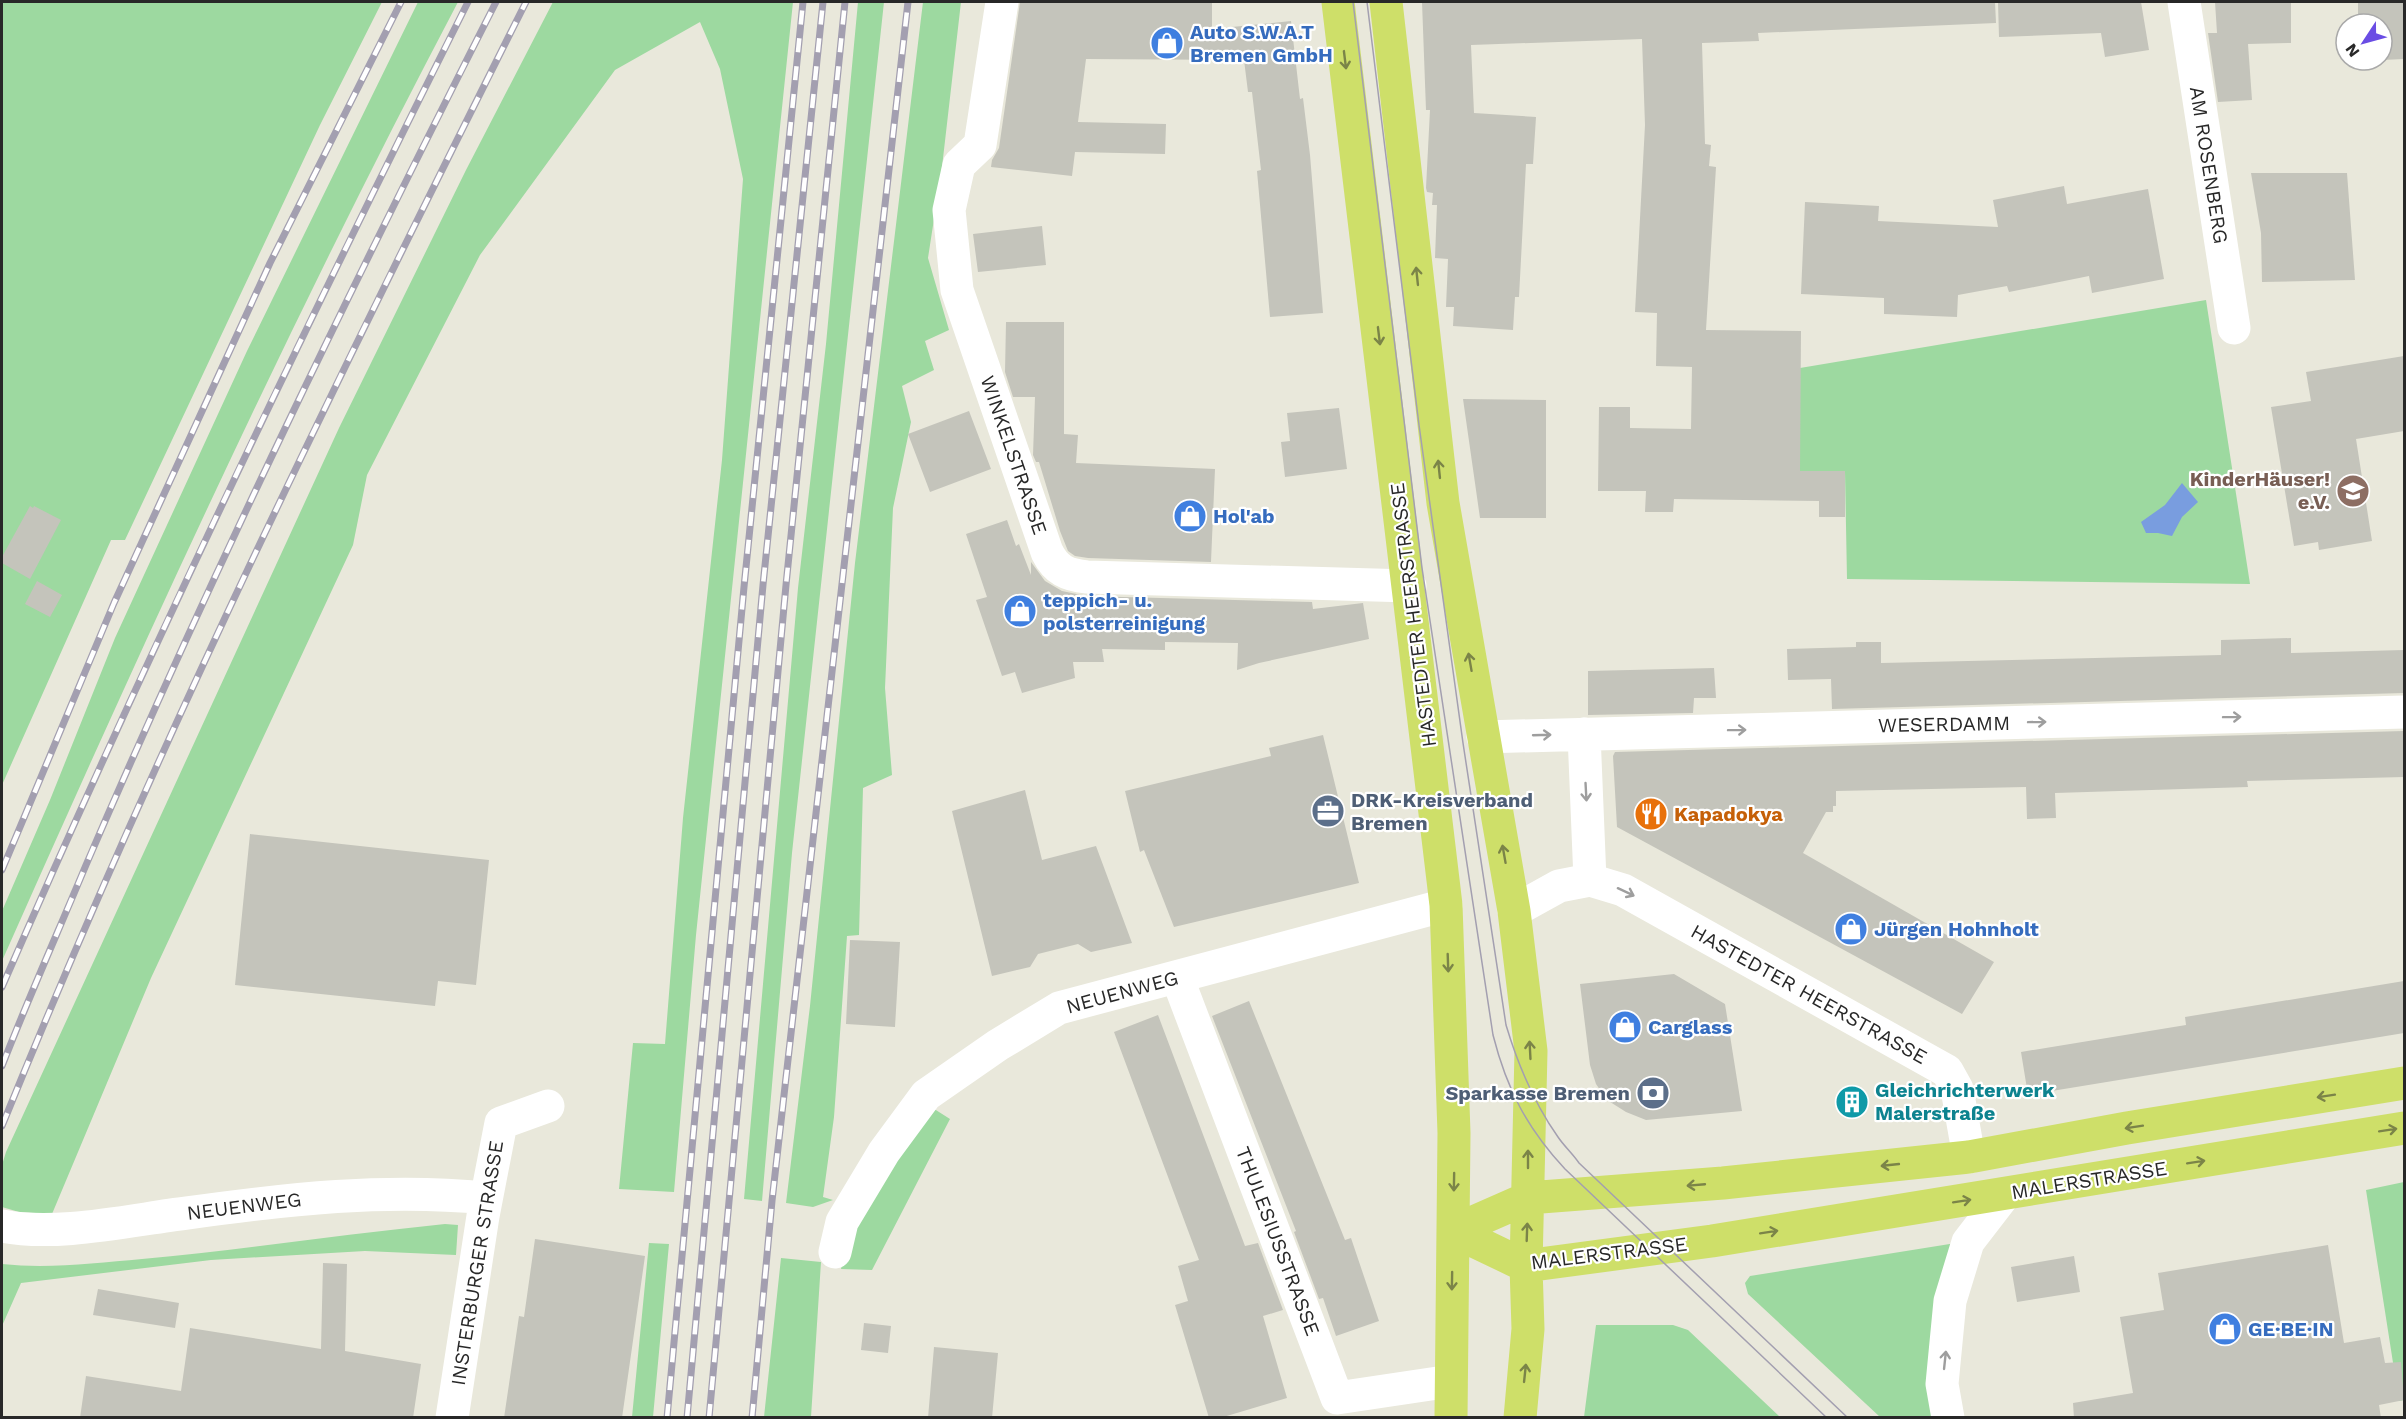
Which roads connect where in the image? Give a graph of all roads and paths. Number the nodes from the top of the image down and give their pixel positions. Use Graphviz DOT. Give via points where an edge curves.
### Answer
graph roads {
  1 [pos="1002,2"];
  2 [pos="1338,2"];
  3 [pos="1386,2"];
  4 [pos="2184,2"];
  5 [pos="2234,328"];
  6 [pos="1410,586"];
  7 [pos="2404,712"];
  8 [pos="1584,734"];
  9 [pos="1483,737"];
  10 [pos="1590,880"];
  11 [pos="1446,905"];
  12 [pos="1514,912"];
  13 [pos="1177,977"];
  14 [pos="2404,1083"];
  15 [pos="548,1106"];
  16 [pos="2404,1128"];
  17 [pos="1969,1157"];
  18 [pos="2005,1194"];
  19 [pos="486,1198"];
  20 [pos="1528,1198"];
  21 [pos="2,1226"];
  22 [pos="1453,1231"];
  23 [pos="834,1252"];
  24 [pos="1526,1266"];
  25 [pos="1451,1381"];
  26 [pos="452,1418"];
  27 [pos="1450,1418"];
  28 [pos="1520,1418"];
  29 [pos="1947,1418"];
  1 -- 6 [label="street, WINKELSTRASSE" via="980,146 959,165 950,210 957,290 1053,564 1065,573 1087,577"];
  2 -- 6 [label="main road, HASTEDTER HEERSTRASSE, one-way"];
  9 -- 3 [label="main road, one-way" via="1443,503"];
  4 -- 5 [label="street, AM ROSENBERG"];
  6 -- 11 [label="main road, HASTEDTER HEERSTRASSE"];
  8 -- 7 [label="street, WESERDAMM, one-way"];
  9 -- 8 [label="street, WESERDAMM, one-way"];
  8 -- 10 [label="street, one-way"];
  12 -- 9 [label="main road, one-way"];
  10 -- 12 [label="street, HASTEDTER HEERSTRASSE" via="1559,886"];
  10 -- 17 [label="street, HASTEDTER HEERSTRASSE, one-way" via="1623,890 1947,1071 1957,1089"];
  11 -- 13 [label="street, NEUENWEG"];
  11 -- 22 [label="main road, HASTEDTER HEERSTRASSE, one-way" via="1454,1133"];
  20 -- 12 [label="main road, one-way" via="1531,1051"];
  13 -- 23 [label="street, NEUENWEG" via="1059,1008 926,1095 884,1152 842,1222"];
  13 -- 25 [label="street, THULESIUSSTRASSE" via="1338,1398"];
  14 -- 17 [label="main road, one-way"];
  15 -- 19 [label="street, INSTERBURGER STRASSE" via="501,1123"];
  18 -- 16 [label="main road, MALERSTRASSE, one-way"];
  17 -- 20 [label="main road, one-way" via="1724,1183"];
  24 -- 18 [label="main road, MALERSTRASSE, one-way"];
  29 -- 18 [label="street, one-way" via="1942,1384 1950,1301 1968,1242"];
  19 -- 21 [label="street, NEUENWEG" via="391,1193 270,1202 55,1230"];
  19 -- 26 [label="street, INSTERBURGER STRASSE"];
  20 -- 22 [label="main road"];
  24 -- 20 [label="main road, one-way"];
  22 -- 24 [label="main road, MALERSTRASSE"];
  22 -- 25 [label="main road, HASTEDTER HEERSTRASSE, one-way"];
  28 -- 24 [label="main road, one-way" via="1528,1329"];
  25 -- 27 [label="main road, HASTEDTER HEERSTRASSE"];
}
